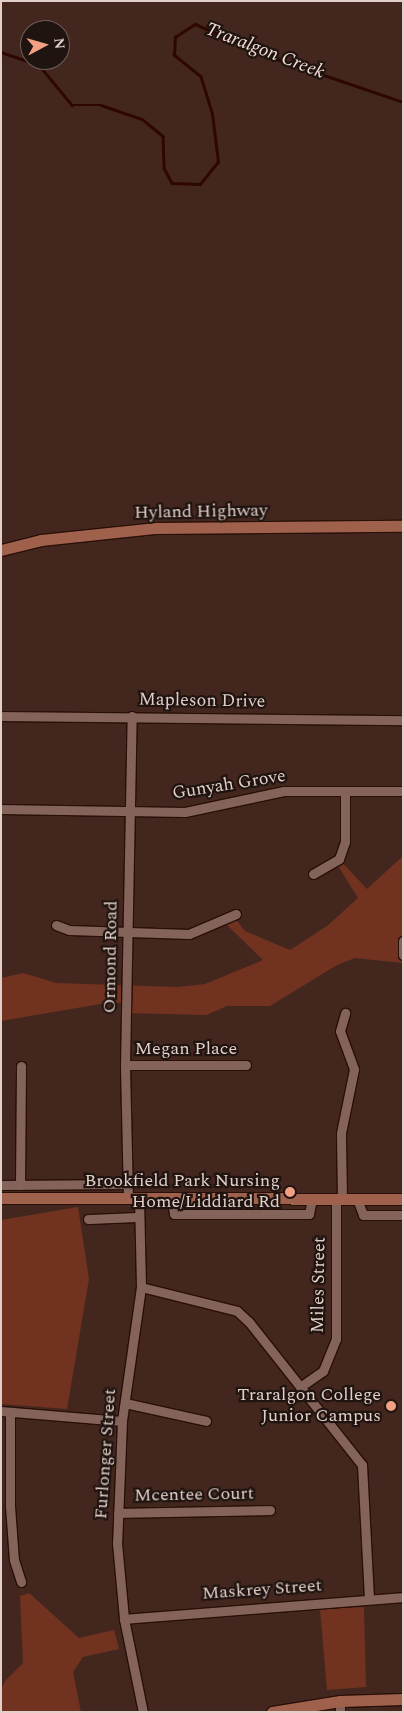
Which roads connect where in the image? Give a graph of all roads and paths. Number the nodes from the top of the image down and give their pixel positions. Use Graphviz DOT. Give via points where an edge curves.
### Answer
graph roads {
  1 [pos="403,526"];
  2 [pos="1,550"];
  3 [pos="1,716"];
  4 [pos="132,716"];
  5 [pos="403,720"];
  6 [pos="345,791"];
  7 [pos="403,791"];
  8 [pos="1,809"];
  9 [pos="128,809"];
  10 [pos="313,874"];
  11 [pos="236,914"];
  12 [pos="56,926"];
  13 [pos="127,933"];
  14 [pos="403,940"];
  15 [pos="403,955"];
  16 [pos="345,1013"];
  17 [pos="125,1065"];
  18 [pos="246,1065"];
  19 [pos="21,1066"];
  20 [pos="1,1184"];
  21 [pos="20,1184"];
  22 [pos="127,1184"];
  23 [pos="1,1198"];
  24 [pos="134,1198"];
  25 [pos="357,1198"];
  26 [pos="339,1199"];
  27 [pos="403,1199"];
  28 [pos="403,1215"];
  29 [pos="138,1217"];
  30 [pos="88,1219"];
  31 [pos="141,1286"];
  32 [pos="300,1387"];
  33 [pos="125,1403"];
  34 [pos="6,1411"];
  35 [pos="122,1421"];
  36 [pos="206,1421"];
  37 [pos="270,1510"];
  38 [pos="118,1513"];
  39 [pos="22,1582"];
  40 [pos="403,1597"];
  41 [pos="369,1598"];
  42 [pos="124,1619"];
  43 [pos="403,1699"];
  44 [pos="340,1707"];
  45 [pos="143,1712"];
  46 [pos="272,1712"];
  1 -- 2 [label="street, Hyland Highway" via="156,528 40,540"];
  3 -- 4 [label="street, Mapleson Drive"];
  4 -- 5 [label="street, Mapleson Drive"];
  4 -- 9 [label="street, Ormond Road"];
  6 -- 7 [label="street, Gunyah Grove"];
  6 -- 9 [label="street, Gunyah Grove" via="284,791 185,812"];
  6 -- 10 [label="street" via="345,842 339,859"];
  8 -- 9 [label="street, Gunyah Grove"];
  9 -- 13 [label="street, Ormond Road"];
  11 -- 13 [label="street" via="189,934"];
  12 -- 13 [label="street" via="69,930"];
  13 -- 17 [label="street, Ormond Road"];
  14 -- 15 [label="street" via="400,949"];
  16 -- 26 [label="street, Miles Street" via="340,1031 354,1070 341,1134"];
  17 -- 18 [label="street, Megan Place"];
  17 -- 22 [label="street, Ormond Road"];
  19 -- 21 [label="street"];
  20 -- 21 [label="street"];
  21 -- 22 [label="street"];
  22 -- 24 [label="street, Ormond Road"];
  23 -- 24 [label="street"];
  24 -- 26 [label="street"];
  24 -- 29 [label="street, Furlonger Street"];
  25 -- 26 [label="street"];
  25 -- 27 [label="street"];
  25 -- 28 [label="street" via="363,1215"];
  26 -- 32 [label="street, Miles Street" via="336,1339 322,1371"];
  29 -- 30 [label="street"];
  29 -- 31 [label="street, Furlonger Street"];
  31 -- 32 [label="street" via="237,1311"];
  31 -- 33 [label="street, Furlonger Street"];
  32 -- 41 [label="street" via="362,1465"];
  33 -- 35 [label="street, Furlonger Street"];
  33 -- 36 [label="street"];
  34 -- 35 [label="street"];
  34 -- 39 [label="street" via="14,1560"];
  35 -- 38 [label="street, Furlonger Street"];
  37 -- 38 [label="street, Mcentee Court"];
  38 -- 42 [label="street, Furlonger Street" via="117,1543"];
  40 -- 41 [label="street, Maskrey Street"];
  41 -- 42 [label="street, Maskrey Street"];
  42 -- 45 [label="street, Furlonger Street"];
  43 -- 44 [label="street"];
  44 -- 46 [label="street"];
}
